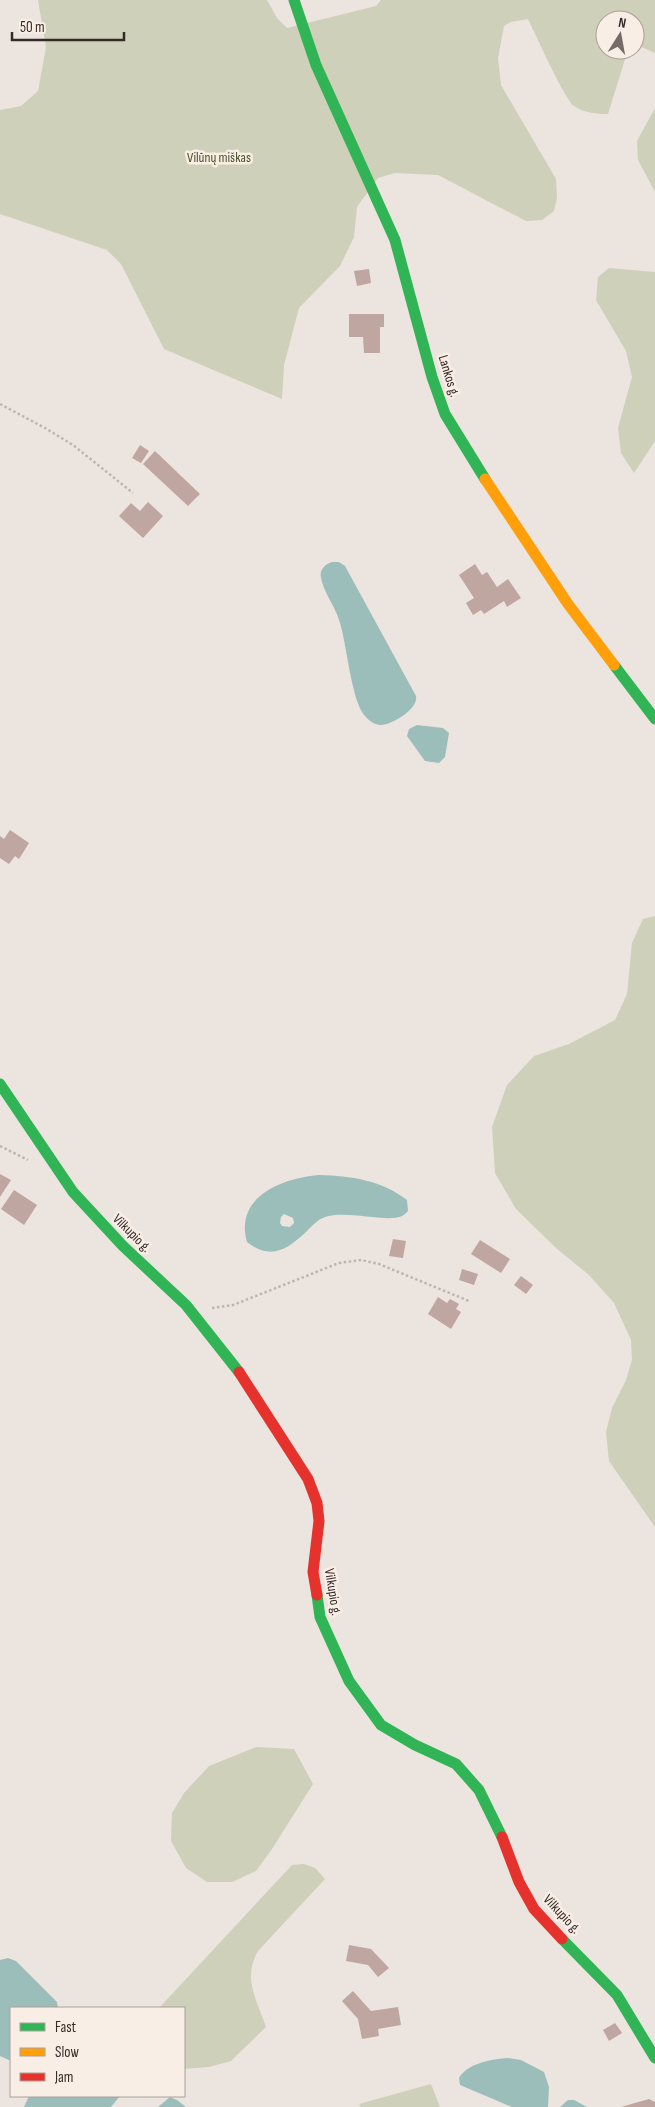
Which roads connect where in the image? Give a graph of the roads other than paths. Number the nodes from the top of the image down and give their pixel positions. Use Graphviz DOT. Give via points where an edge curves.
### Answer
graph roads {
  1 [pos="294,0"];
  2 [pos="655,719"];
  3 [pos="0,1084"];
  4 [pos="655,2058"];
  1 -- 2 [label="street, Lankos g." via="316,66 395,240 445,414 568,604"];
  3 -- 4 [label="street, Vilkupio g." via="73,1192 123,1246 186,1305 234,1366 308,1478 317,1502 319,1521 313,1572 320,1617 350,1681 381,1725 456,1764 478,1790 534,1909 617,1995"];
}
